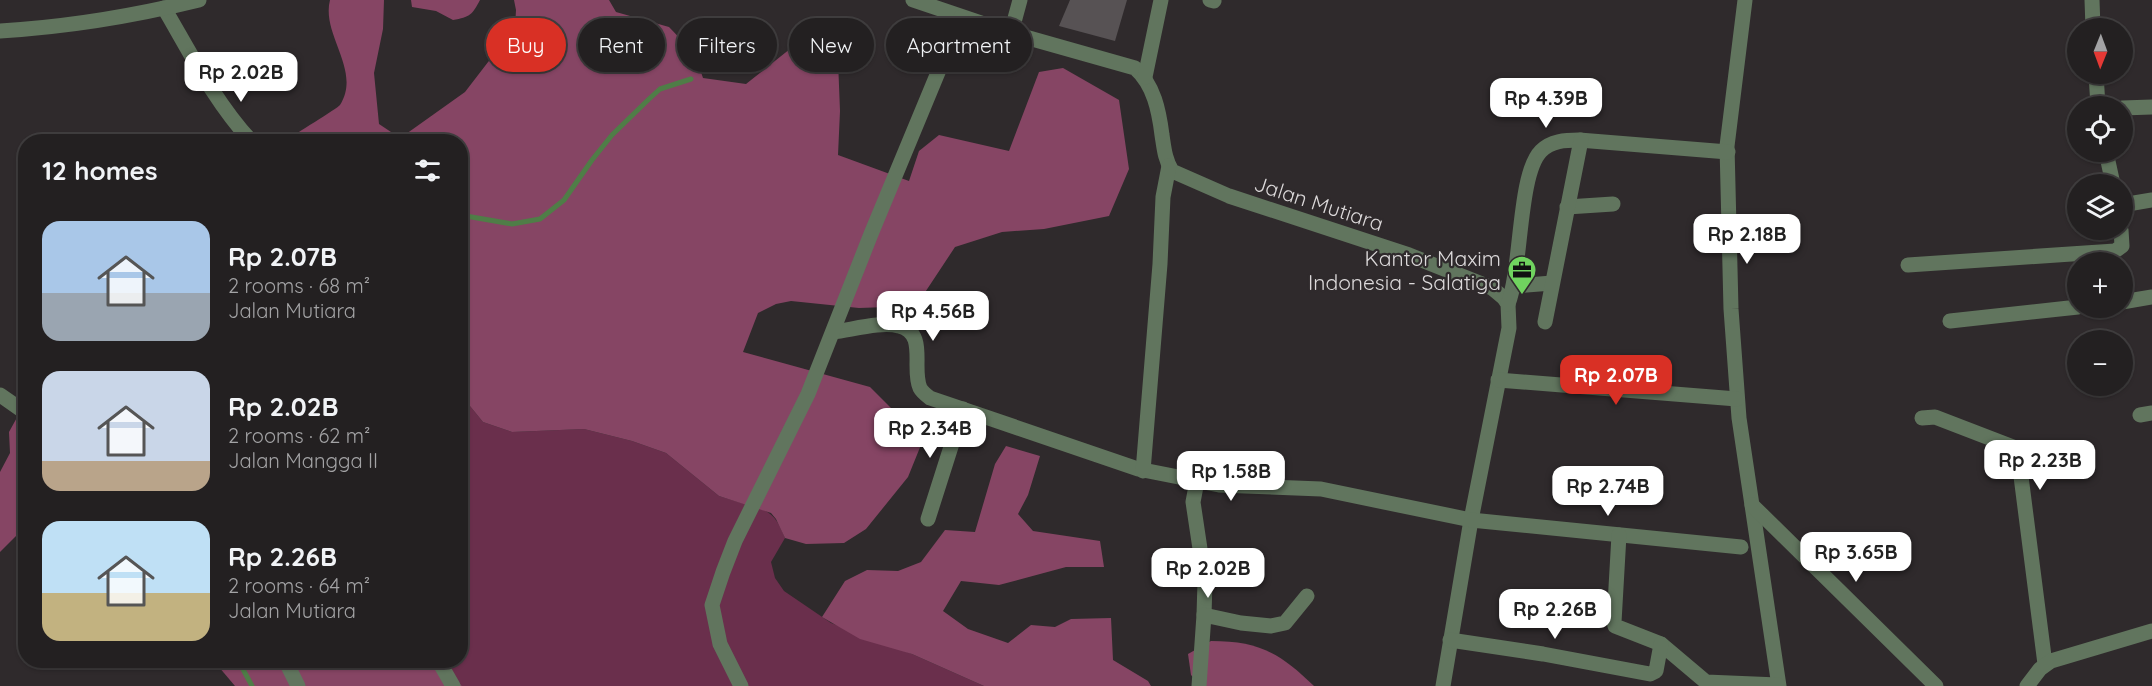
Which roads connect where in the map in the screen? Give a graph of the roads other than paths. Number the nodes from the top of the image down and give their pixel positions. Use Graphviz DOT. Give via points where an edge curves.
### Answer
graph roads {
  1 [pos="200,0"];
  2 [pos="913,0"];
  3 [pos="1020,0"];
  4 [pos="1161,0"];
  5 [pos="1745,0"];
  6 [pos="2092,0"];
  7 [pos="164,8"];
  8 [pos="961,17"];
  9 [pos="964,18"];
  10 [pos="1015,18"];
  11 [pos="2093,18"];
  12 [pos="0,31"];
  13 [pos="1032,39"];
  14 [pos="1145,77"];
  15 [pos="2152,106"];
  16 [pos="2133,107"];
  17 [pos="244,134"];
  18 [pos="1581,140"];
  19 [pos="1728,152"];
  20 [pos="1169,166"];
  21 [pos="2152,200"];
  22 [pos="2133,203"];
  23 [pos="1613,204"];
  24 [pos="1568,207"];
  25 [pos="2122,240"];
  26 [pos="1908,265"];
  27 [pos="1552,283"];
  28 [pos="1514,286"];
  29 [pos="2152,297"];
  30 [pos="2133,300"];
  31 [pos="1508,304"];
  32 [pos="2067,308"];
  33 [pos="1950,321"];
  34 [pos="1545,322"];
  35 [pos="833,332"];
  36 [pos="1498,381"];
  37 [pos="0,396"];
  38 [pos="1737,399"];
  39 [pos="18,408"];
  40 [pos="963,409"];
  41 [pos="1922,418"];
  42 [pos="1143,471"];
  43 [pos="1197,481"];
  44 [pos="1752,505"];
  45 [pos="928,519"];
  46 [pos="1471,520"];
  47 [pos="1619,535"];
  48 [pos="1741,548"];
  49 [pos="1307,596"];
  50 [pos="1204,615"];
  51 [pos="2152,631"];
  52 [pos="1450,640"];
  53 [pos="1661,644"];
  54 [pos="2045,664"];
  55 [pos="289,668"];
  56 [pos="443,668"];
  57 [pos="1778,685"];
  58 [pos="298,686"];
  59 [pos="453,686"];
  60 [pos="741,686"];
  61 [pos="1199,686"];
  62 [pos="1443,686"];
  63 [pos="1936,686"];
  64 [pos="2027,686"];
  1 -- 7 [label="street"];
  2 -- 8 [label="street"];
  3 -- 10 [label="street"];
  4 -- 14 [label="street"];
  5 -- 19 [label="street"];
  6 -- 11 [label="street"];
  7 -- 12 [label="street" via="44,28"];
  7 -- 17 [label="street" via="208,84"];
  8 -- 9 [label="street"];
  8 -- 35 [label="street"];
  13 -- 14 [label="street" via="1135,68"];
  14 -- 20 [label="street" via="1161,122"];
  15 -- 16 [label="street"];
  18 -- 19 [label="street"];
  18 -- 24 [label="street"];
  18 -- 28 [label="street" via="1557,141 1540,152 1528,174"];
  19 -- 38 [label="street"];
  20 -- 31 [label="street, Jalan Mutiara" via="1172,171 1229,196 1409,255 1492,288"];
  20 -- 42 [label="street" via="1163,197"];
  21 -- 22 [label="street"];
  23 -- 24 [label="street"];
  24 -- 27 [label="street"];
  25 -- 26 [label="street" via="2122,246 2115,251"];
  27 -- 28 [label="street"];
  27 -- 34 [label="street"];
  28 -- 31 [label="street"];
  29 -- 30 [label="street"];
  31 -- 36 [label="street" via="1509,328"];
  32 -- 33 [label="street"];
  35 -- 40 [label="street" via="888,325 911,332 917,344 917,379 921,390 930,398"];
  35 -- 60 [label="street" via="808,394 735,542 712,605 720,644"];
  36 -- 38 [label="street"];
  36 -- 46 [label="street"];
  37 -- 39 [label="street"];
  38 -- 44 [label="street"];
  40 -- 42 [label="street"];
  40 -- 45 [label="street"];
  41 -- 54 [label="street" via="1935,417 2013,447 2018,453"];
  42 -- 43 [label="street"];
  43 -- 46 [label="street" via="1321,489"];
  43 -- 50 [label="street" via="1193,502 1205,582"];
  44 -- 57 [label="street"];
  44 -- 63 [label="street"];
  46 -- 47 [label="street"];
  46 -- 52 [label="street"];
  47 -- 48 [label="street"];
  47 -- 53 [label="street" via="1614,625"];
  49 -- 50 [label="street" via="1285,623 1271,626"];
  50 -- 61 [label="street"];
  51 -- 54 [label="street"];
  52 -- 53 [label="street" via="1650,674 1656,671"];
  52 -- 62 [label="street"];
  53 -- 57 [label="street" via="1706,682"];
  54 -- 64 [label="street"];
  55 -- 58 [label="street"];
  56 -- 59 [label="street"];
}
